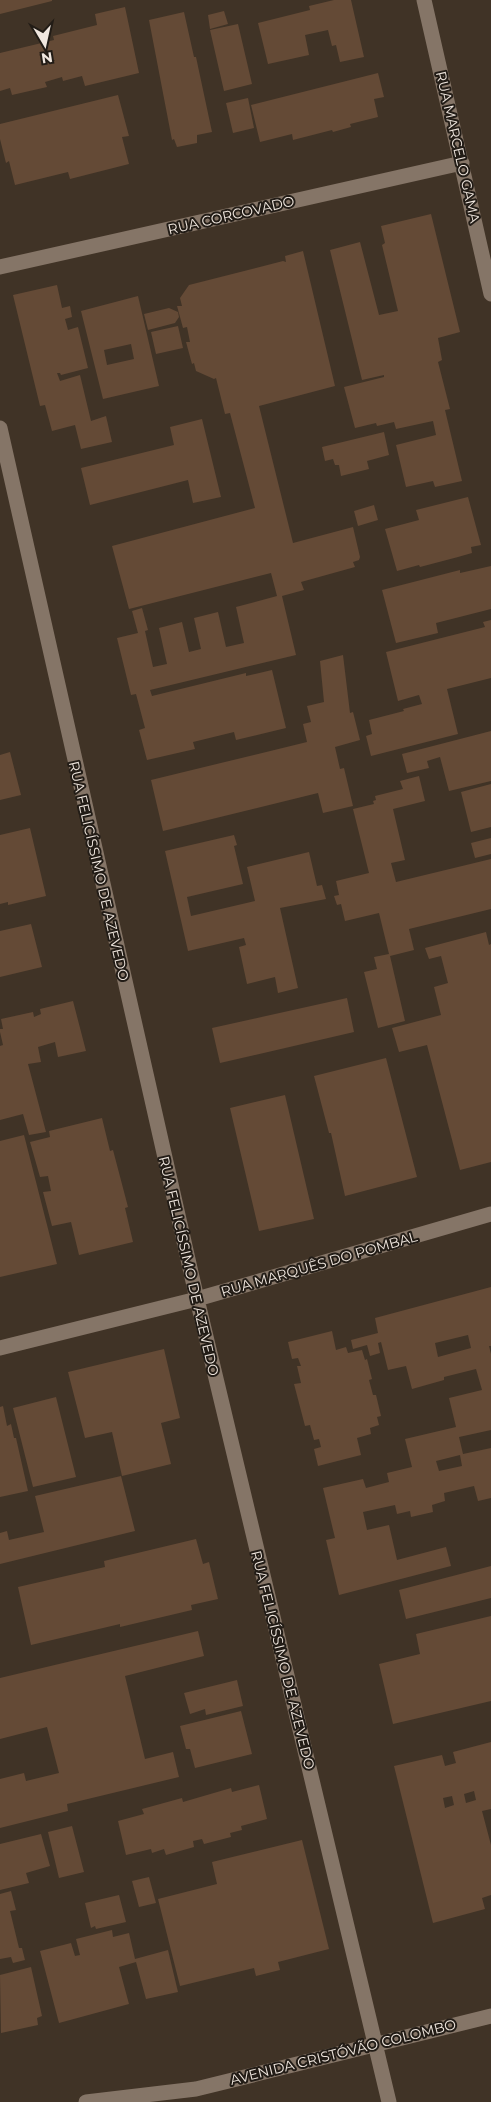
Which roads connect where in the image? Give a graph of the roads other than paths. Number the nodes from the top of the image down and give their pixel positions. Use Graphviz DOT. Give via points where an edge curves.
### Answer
graph roads {
  1 [pos="424,0"];
  2 [pos="462,163"];
  3 [pos="0,267"];
  4 [pos="491,294"];
  5 [pos="0,428"];
  6 [pos="491,1214"];
  7 [pos="196,1299"];
  8 [pos="0,1348"];
  9 [pos="491,2016"];
  10 [pos="376,2044"];
  11 [pos="196,2088"];
  12 [pos="86,2102"];
  13 [pos="162,2102"];
  14 [pos="389,2102"];
  1 -- 2 [label="street, RUA MARCELO GAMA"];
  2 -- 3 [label="street, RUA CORCOVADO"];
  2 -- 4 [label="street, RUA MARCELO GAMA"];
  5 -- 7 [label="street, RUA FELICÍSSIMO DE AZEVEDO"];
  6 -- 7 [label="street, RUA MARQUÊS DO POMBAL"];
  7 -- 8 [label="street, RUA MARQUÊS DO POMBAL"];
  7 -- 10 [label="street, RUA FELICÍSSIMO DE AZEVEDO"];
  9 -- 10 [label="street, AVENIDA CRISTÓVÃO COLOMBO"];
  10 -- 11 [label="street, AVENIDA CRISTÓVÃO COLOMBO"];
  10 -- 14 [label="street, RUA FELICÍSSIMO DE AZEVEDO"];
  11 -- 12 [label="street, AVENIDA CRISTÓVÃO COLOMBO"];
  11 -- 13 [label="street, AVENIDA CRISTÓVÃO COLOMBO"];
}
